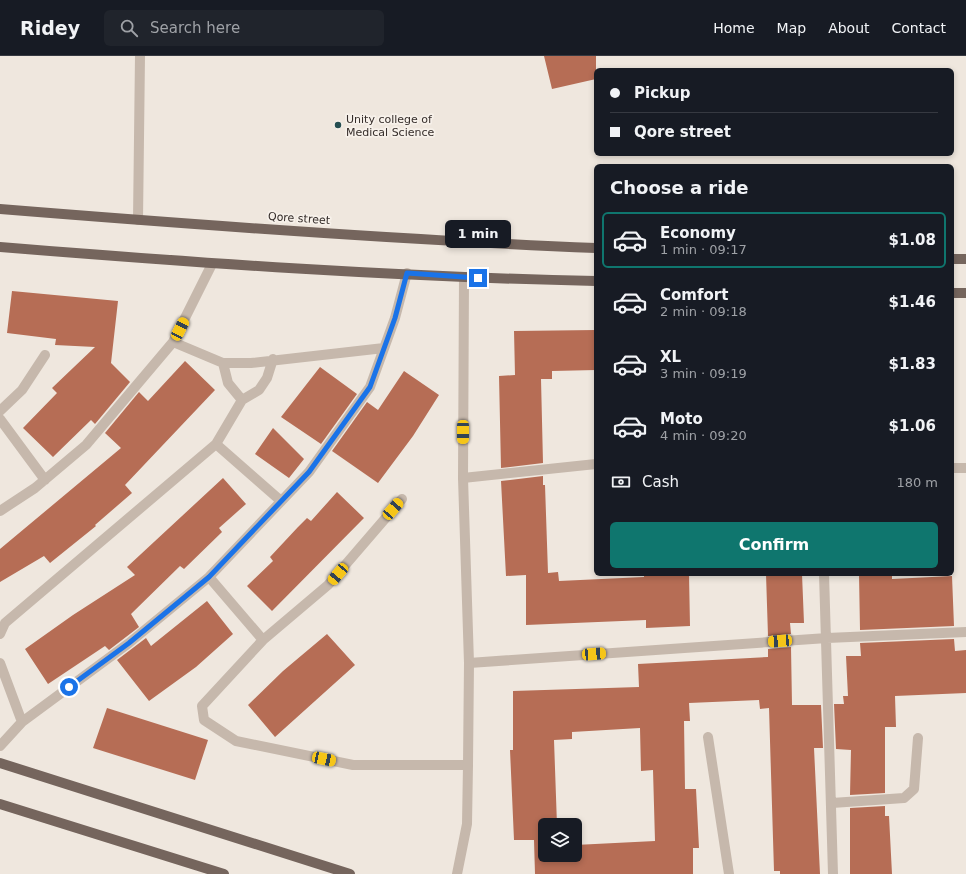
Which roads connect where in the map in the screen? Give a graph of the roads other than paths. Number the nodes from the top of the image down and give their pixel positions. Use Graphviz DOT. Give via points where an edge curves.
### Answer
graph roads {
  1 [pos="140,56"];
  2 [pos="0,209"];
  3 [pos="138,220"];
  4 [pos="0,247"];
  5 [pos="594,248"];
  6 [pos="954,259"];
  7 [pos="966,259"];
  8 [pos="212,264"];
  9 [pos="407,273"];
  10 [pos="464,278"];
  11 [pos="594,281"];
  12 [pos="954,293"];
  13 [pos="966,293"];
  14 [pos="173,342"];
  15 [pos="384,348"];
  16 [pos="45,355"];
  17 [pos="273,360"];
  18 [pos="223,362"];
  19 [pos="242,400"];
  20 [pos="0,411"];
  21 [pos="0,419"];
  22 [pos="216,444"];
  23 [pos="594,464"];
  24 [pos="954,468"];
  25 [pos="966,468"];
  26 [pos="463,478"];
  27 [pos="45,480"];
  28 [pos="402,499"];
  29 [pos="281,501"];
  30 [pos="0,511"];
  31 [pos="824,576"];
  32 [pos="209,577"];
  33 [pos="966,632"];
  34 [pos="0,634"];
  35 [pos="827,638"];
  36 [pos="264,640"];
  37 [pos="0,663"];
  38 [pos="469,663"];
  39 [pos="22,722"];
  40 [pos="708,737"];
  41 [pos="918,738"];
  42 [pos="0,746"];
  43 [pos="0,763"];
  44 [pos="468,765"];
  45 [pos="832,803"];
  46 [pos="0,804"];
  47 [pos="224,874"];
  48 [pos="350,874"];
  49 [pos="457,874"];
  50 [pos="729,874"];
  51 [pos="833,874"];
  1 -- 3 [label="street"];
  2 -- 3 [label="main road, Qore street"];
  3 -- 5 [label="main road, Qore street"];
  4 -- 8 [label="main road"];
  6 -- 7 [label="main road"];
  8 -- 9 [label="main road"];
  8 -- 14 [label="street"];
  9 -- 10 [label="main road"];
  9 -- 15 [label="street"];
  10 -- 11 [label="main road"];
  10 -- 26 [label="street"];
  12 -- 13 [label="main road"];
  14 -- 18 [label="street"];
  14 -- 27 [label="street" via="86,445"];
  15 -- 17 [label="street"];
  15 -- 29 [label="street" via="370,387 309,472"];
  16 -- 20 [label="street" via="22,390"];
  17 -- 18 [label="street" via="251,363"];
  17 -- 19 [label="street" via="268,378 259,390"];
  18 -- 19 [label="street" via="228,383"];
  19 -- 22 [label="street"];
  21 -- 27 [label="street"];
  22 -- 29 [label="street"];
  22 -- 34 [label="street" via="5,623"];
  23 -- 26 [label="street"];
  24 -- 25 [label="street"];
  26 -- 38 [label="street"];
  27 -- 30 [label="street"];
  28 -- 36 [label="street" via="328,585"];
  29 -- 32 [label="street"];
  31 -- 35 [label="street"];
  32 -- 36 [label="street"];
  32 -- 39 [label="street" via="129,643"];
  33 -- 35 [label="street"];
  35 -- 38 [label="street"];
  35 -- 45 [label="street"];
  36 -- 44 [label="street" via="202,706 204,720 236,741 353,765"];
  37 -- 39 [label="street"];
  38 -- 44 [label="street"];
  39 -- 42 [label="street"];
  40 -- 50 [label="street"];
  41 -- 45 [label="street" via="914,789 904,798"];
  43 -- 48 [label="main road"];
  44 -- 49 [label="street" via="468,824"];
  45 -- 51 [label="street"];
  46 -- 47 [label="main road"];
}
